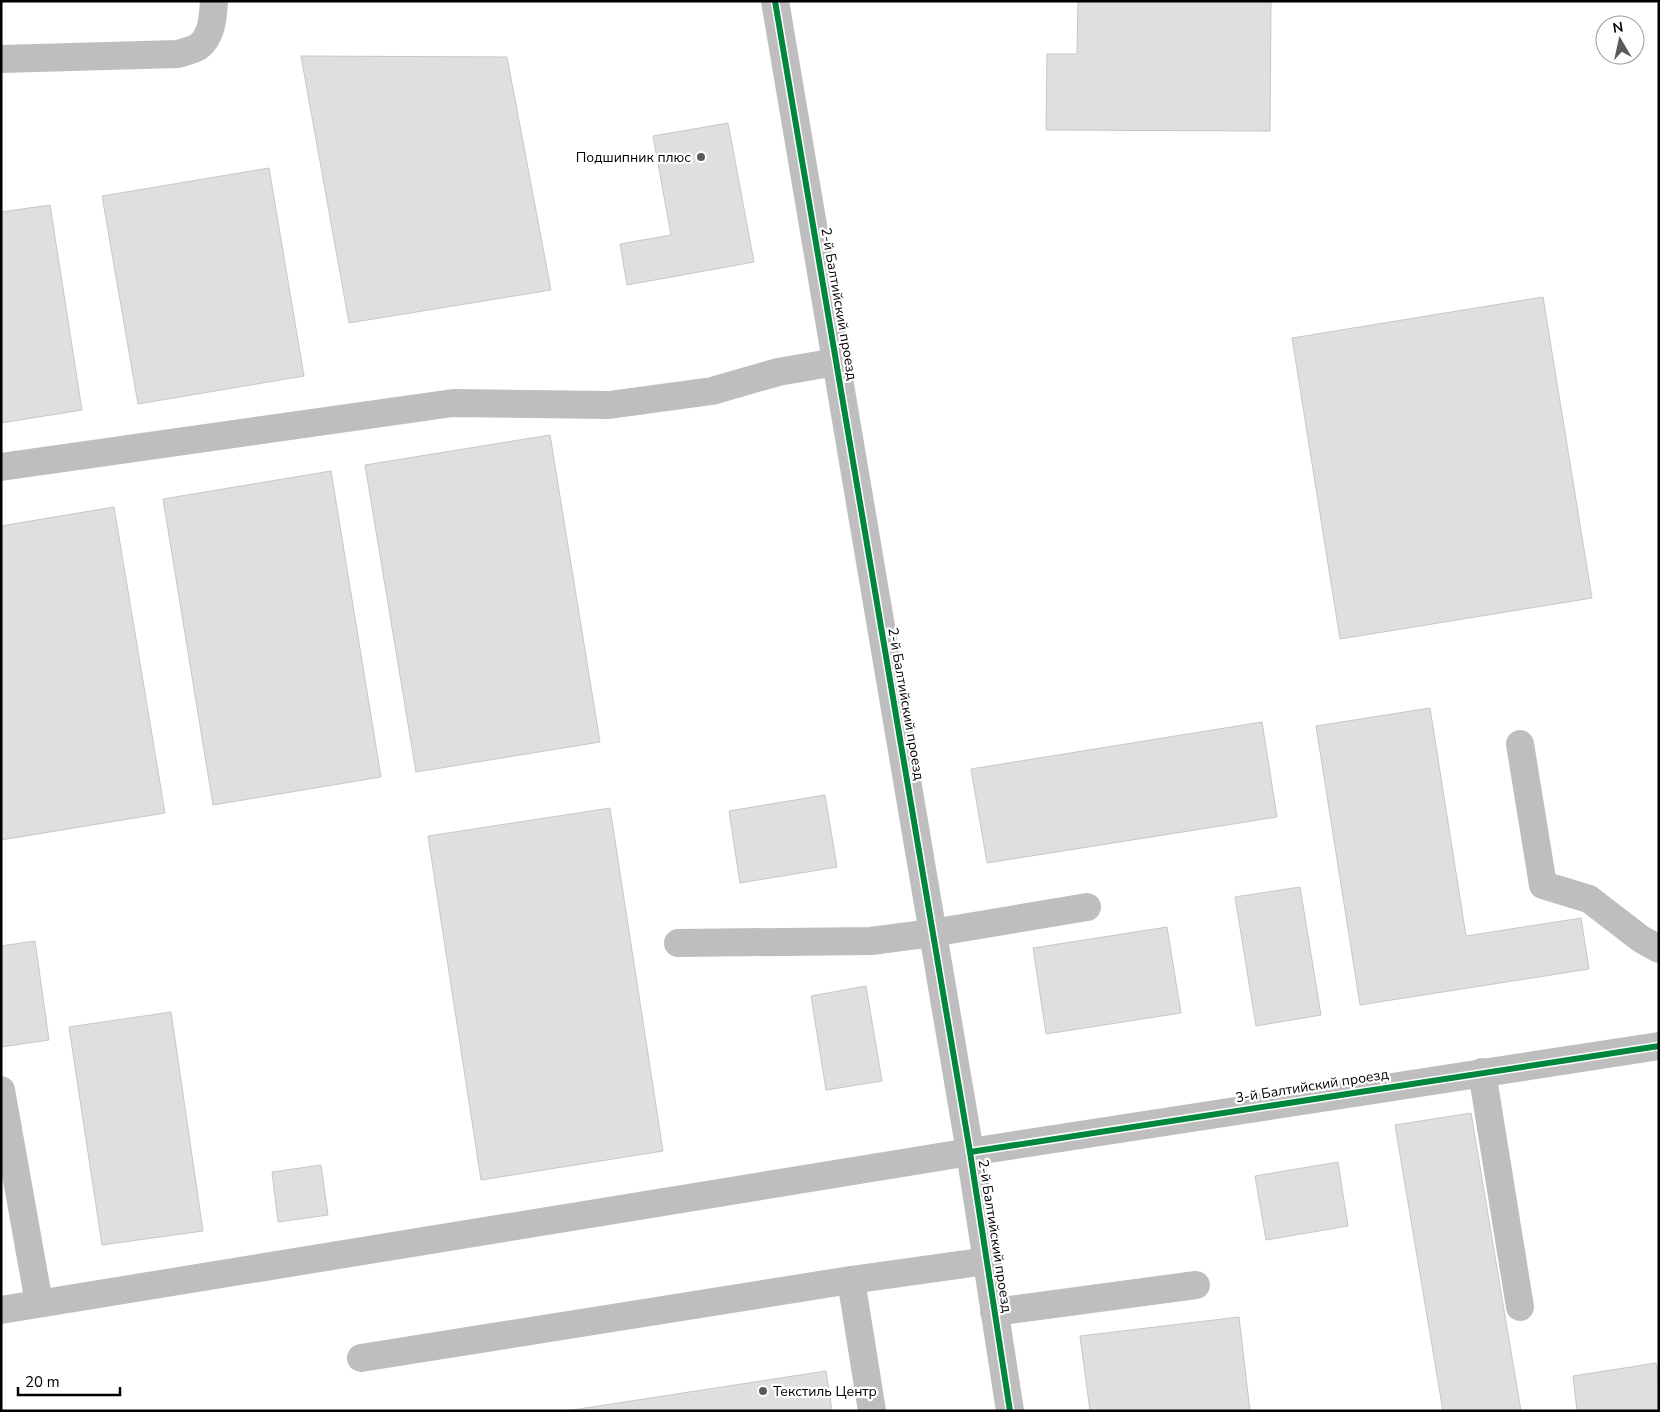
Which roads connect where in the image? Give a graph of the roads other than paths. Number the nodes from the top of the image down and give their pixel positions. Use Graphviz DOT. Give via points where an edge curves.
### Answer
graph roads {
  1 [pos="214,1"];
  2 [pos="775,1"];
  3 [pos="1,59"];
  4 [pos="836,362"];
  5 [pos="1,468"];
  6 [pos="1520,744"];
  7 [pos="1087,907"];
  8 [pos="932,933"];
  9 [pos="678,943"];
  10 [pos="1659,949"];
  11 [pos="1659,1046"];
  12 [pos="1482,1072"];
  13 [pos="1,1090"];
  14 [pos="970,1152"];
  15 [pos="987,1261"];
  16 [pos="851,1280"];
  17 [pos="1196,1285"];
  18 [pos="39,1303"];
  19 [pos="1520,1307"];
  20 [pos="1,1310"];
  21 [pos="994,1312"];
  22 [pos="361,1358"];
  23 [pos="872,1411"];
  24 [pos="1010,1411"];
  1 -- 3 [label="street" via="207,38 197,47 178,54"];
  2 -- 4 [label="street, 2-й Балтийский проезд"];
  4 -- 5 [label="street" via="778,372 712,391 609,405 453,404"];
  4 -- 8 [label="street, 2-й Балтийский проезд"];
  6 -- 10 [label="street" via="1542,885 1589,899"];
  7 -- 8 [label="street"];
  8 -- 9 [label="street" via="871,941"];
  8 -- 14 [label="street, 2-й Балтийский проезд"];
  11 -- 12 [label="street, 3-й Балтийский проезд"];
  12 -- 14 [label="street, 3-й Балтийский проезд"];
  12 -- 19 [label="street"];
  13 -- 18 [label="street"];
  14 -- 15 [label="street, 2-й Балтийский проезд"];
  14 -- 18 [label="street, 3-й Балтийский проезд"];
  15 -- 16 [label="street"];
  15 -- 21 [label="street, 2-й Балтийский проезд"];
  16 -- 22 [label="street"];
  16 -- 23 [label="street"];
  17 -- 21 [label="street"];
  18 -- 20 [label="street, 3-й Балтийский проезд"];
  21 -- 24 [label="street, 2-й Балтийский проезд"];
}
